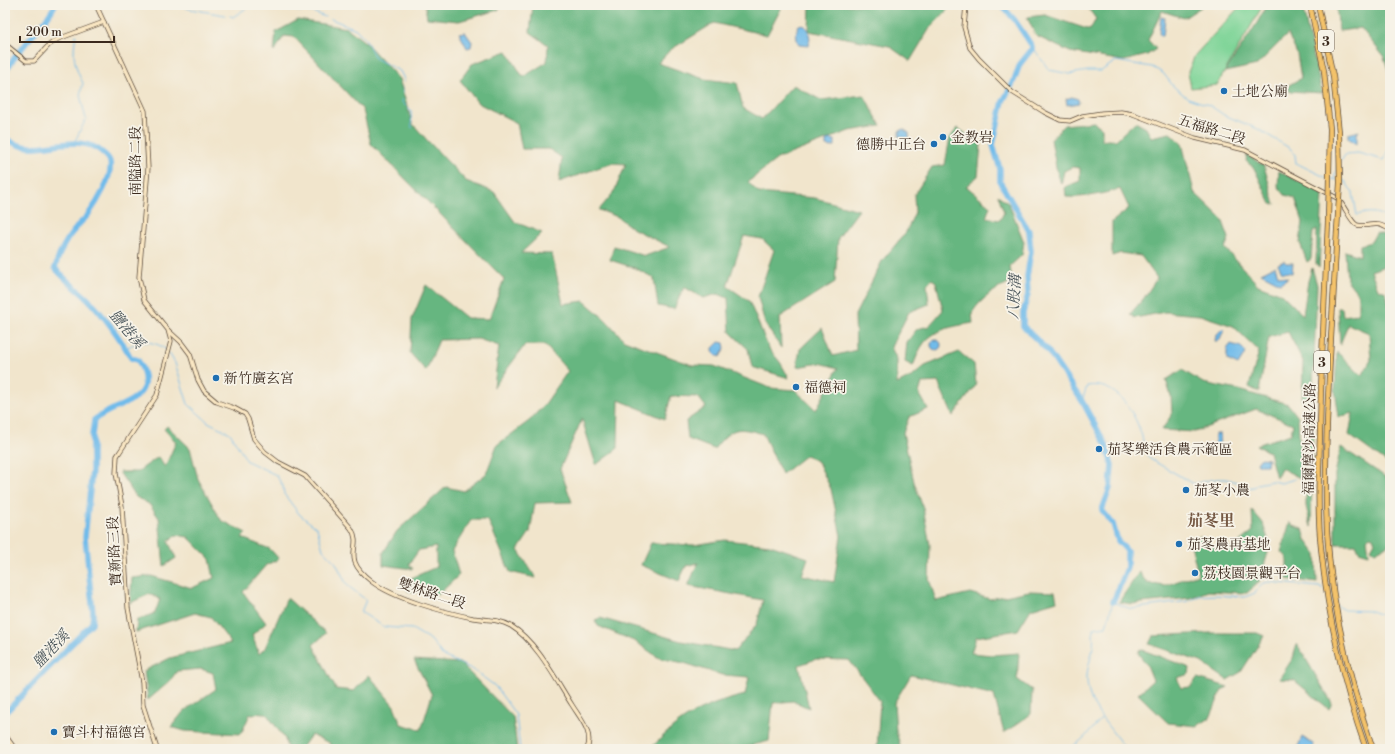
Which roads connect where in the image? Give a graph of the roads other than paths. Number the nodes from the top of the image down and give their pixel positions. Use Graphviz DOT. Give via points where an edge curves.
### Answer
graph roads {
  1 [pos="96,5"];
  2 [pos="966,5"];
  3 [pos="1310,5"];
  4 [pos="1318,5"];
  5 [pos="104,22"];
  6 [pos="6,45"];
  7 [pos="1390,230"];
  8 [pos="168,330"];
  9 [pos="5,735"];
  10 [pos="15,749"];
  11 [pos="156,749"];
  12 [pos="587,749"];
  13 [pos="1366,749"];
  14 [pos="1373,749"];
  1 -- 5 [label="street, 南隘路二段"];
  2 -- 7 [label="street, 五福路二段" via="964,27 970,48 1025,102 1060,120 1070,121 1088,115 1120,112 1133,114 1195,138 1245,150 1337,198 1343,203 1352,222 1357,225 1375,223"];
  3 -- 13 [label="highway, 福爾摩沙高速公路 / 3, bridge" via="1324,71 1330,129 1318,504 1321,548 1340,668"];
  4 -- 14 [label="highway, 福爾摩沙高速公路 / 3, bridge" via="1333,76 1339,132 1340,183 1328,409 1326,503 1329,546 1348,666"];
  5 -- 6 [label="street" via="62,37 49,45 36,60 26,61"];
  5 -- 8 [label="street, 南隘路二段" via="145,111 148,168 139,277 144,300"];
  8 -- 11 [label="street, 寶新路三段" via="170,346 157,395 121,450 116,468 124,524 128,608 142,682 143,705"];
  8 -- 12 [label="street, 雙林路二段" via="190,354 204,391 214,400 245,414 254,439 265,452 305,476 351,528 355,538 353,558 361,572 380,587 401,597 473,618 498,620 515,629 541,655 587,731"];
  9 -- 10 [label="street"];
}
